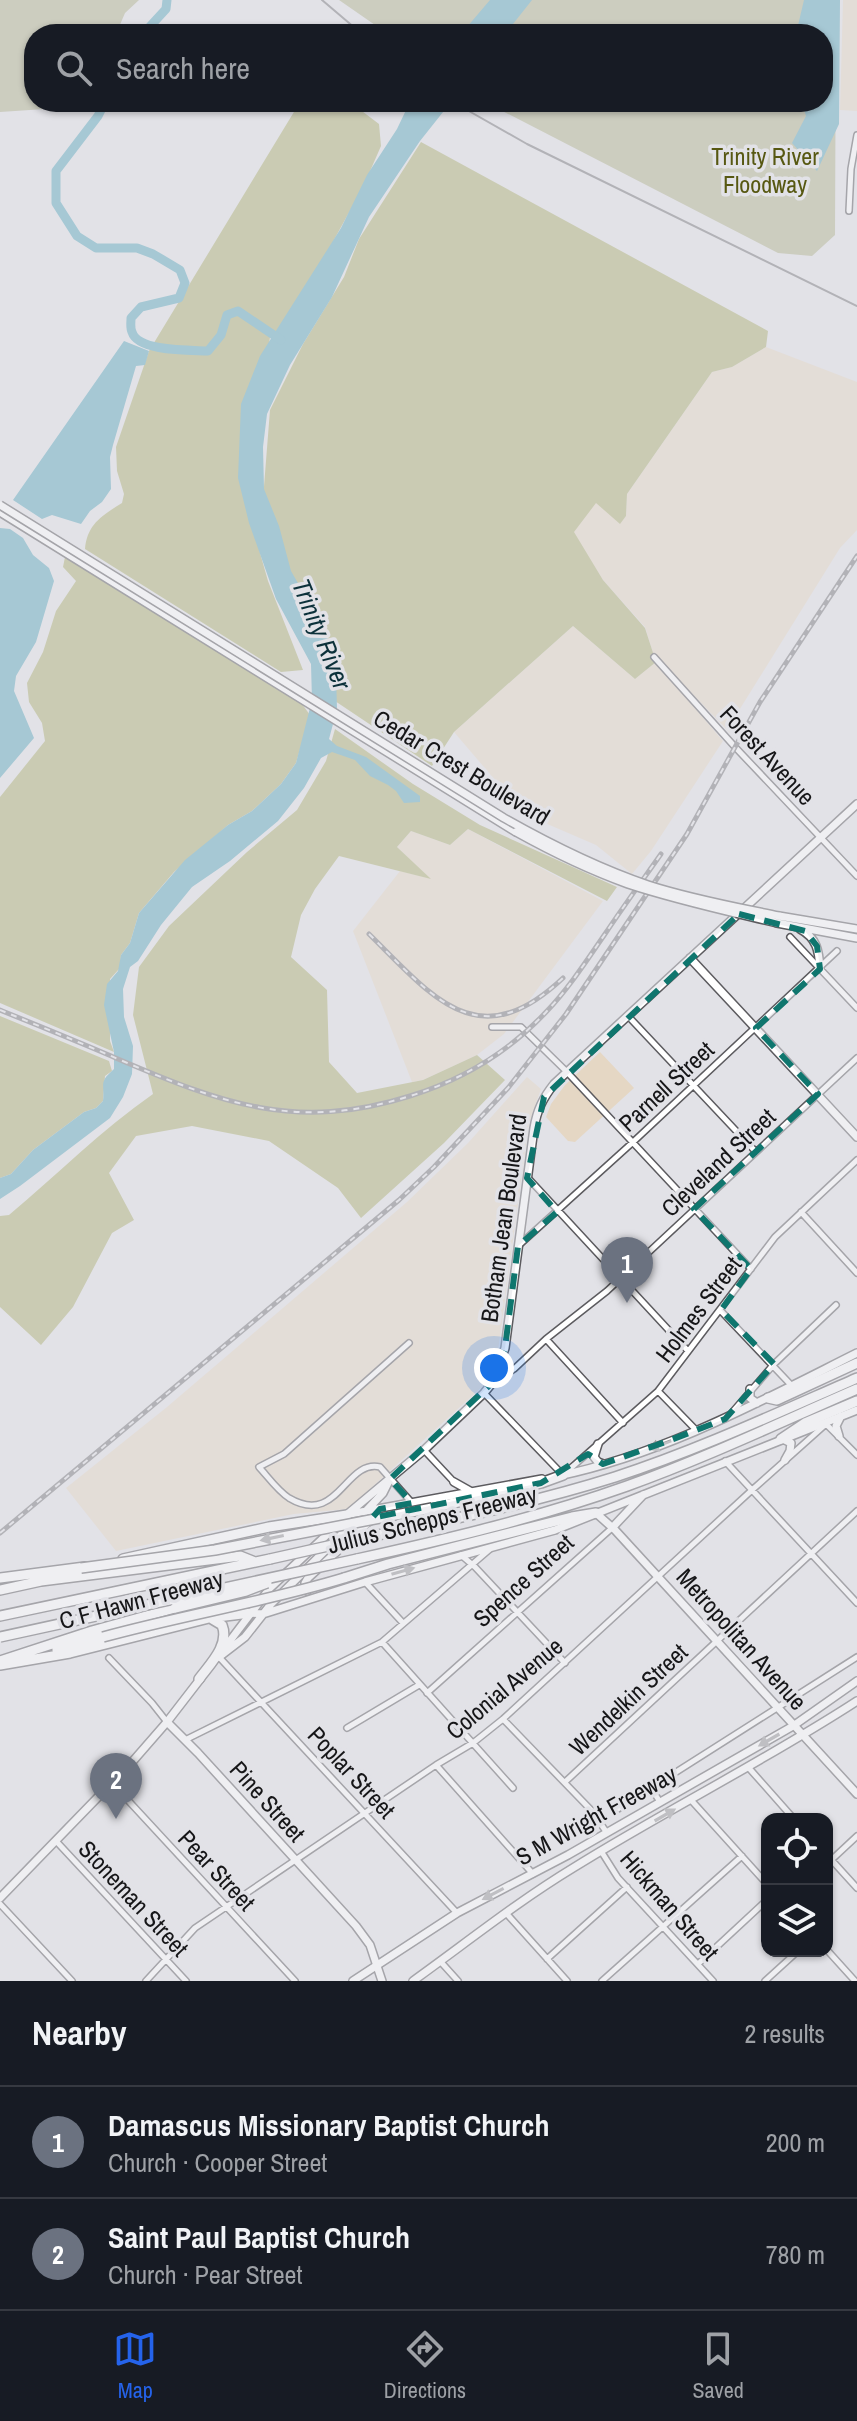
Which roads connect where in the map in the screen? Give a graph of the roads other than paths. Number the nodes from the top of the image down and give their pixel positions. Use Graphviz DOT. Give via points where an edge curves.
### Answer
graph roads {
  1 [pos="857,135"];
  2 [pos="849,211"];
  3 [pos="0,505"];
  4 [pos="0,512"];
  5 [pos="654,657"];
  6 [pos="857,804"];
  7 [pos="821,838"];
  8 [pos="857,876"];
  9 [pos="778,919"];
  10 [pos="794,926"];
  11 [pos="856,928"];
  12 [pos="790,937"];
  13 [pos="857,938"];
  14 [pos="837,951"];
  15 [pos="690,958"];
  16 [pos="820,969"];
  17 [pos="857,1008"];
  18 [pos="628,1016"];
  19 [pos="492,1027"];
  20 [pos="756,1028"];
  21 [pos="857,1058"];
  22 [pos="567,1072"];
  23 [pos="693,1085"];
  24 [pos="818,1094"];
  25 [pos="857,1137"];
  26 [pos="632,1143"];
  27 [pos="756,1152"];
  28 [pos="857,1160"];
  29 [pos="527,1178"];
  30 [pos="694,1209"];
  31 [pos="557,1212"];
  32 [pos="801,1212"];
  33 [pos="518,1246"];
  34 [pos="751,1269"];
  35 [pos="857,1273"];
  36 [pos="620,1278"];
  37 [pos="836,1305"];
  38 [pos="720,1310"];
  39 [pos="546,1339"];
  40 [pos="409,1343"];
  41 [pos="688,1351"];
  42 [pos="857,1353"];
  43 [pos="857,1363"];
  44 [pos="774,1364"];
  45 [pos="857,1378"];
  46 [pos="493,1382"];
  47 [pos="792,1386"];
  48 [pos="750,1389"];
  49 [pos="857,1389"];
  50 [pos="658,1391"];
  51 [pos="484,1393"];
  52 [pos="768,1398"];
  53 [pos="857,1401"];
  54 [pos="757,1403"];
  55 [pos="857,1410"];
  56 [pos="841,1415"];
  57 [pos="725,1419"];
  58 [pos="623,1423"];
  59 [pos="826,1423"];
  60 [pos="696,1430"];
  61 [pos="839,1436"];
  62 [pos="781,1439"];
  63 [pos="598,1444"];
  64 [pos="424,1450"];
  65 [pos="857,1455"];
  66 [pos="785,1460"];
  67 [pos="725,1461"];
  68 [pos="603,1464"];
  69 [pos="563,1475"];
  70 [pos="390,1479"];
  71 [pos="454,1482"];
  72 [pos="752,1490"];
  73 [pos="472,1492"];
  74 [pos="455,1494"];
  75 [pos="644,1495"];
  76 [pos="412,1503"];
  77 [pos="380,1509"];
  78 [pos="366,1511"];
  79 [pos="857,1511"];
  80 [pos="596,1513"];
  81 [pos="347,1515"];
  82 [pos="612,1528"];
  83 [pos="490,1548"];
  84 [pos="811,1554"];
  85 [pos="461,1555"];
  86 [pos="255,1562"];
  87 [pos="472,1565"];
  88 [pos="81,1568"];
  89 [pos="293,1573"];
  90 [pos="657,1577"];
  91 [pos="0,1578"];
  92 [pos="365,1582"];
  93 [pos="270,1588"];
  94 [pos="0,1590"];
  95 [pos="313,1598"];
  96 [pos="857,1603"];
  97 [pos="271,1604"];
  98 [pos="281,1609"];
  99 [pos="518,1612"];
  100 [pos="250,1613"];
  101 [pos="263,1614"];
  102 [pos="0,1616"];
  103 [pos="209,1618"];
  104 [pos="403,1623"];
  105 [pos="0,1637"];
  106 [pos="716,1641"];
  107 [pos="382,1642"];
  108 [pos="219,1657"];
  109 [pos="857,1657"];
  110 [pos="109,1658"];
  111 [pos="565,1663"];
  112 [pos="1,1664"];
  113 [pos="199,1679"];
  114 [pos="857,1681"];
  115 [pos="419,1685"];
  116 [pos="427,1693"];
  117 [pos="261,1701"];
  118 [pos="857,1701"];
  119 [pos="777,1709"];
  120 [pos="503,1719"];
  121 [pos="167,1722"];
  122 [pos="793,1726"];
  123 [pos="347,1728"];
  124 [pos="803,1736"];
  125 [pos="185,1740"];
  126 [pos="473,1743"];
  127 [pos="436,1765"];
  128 [pos="748,1767"];
  129 [pos="565,1782"];
  130 [pos="112,1783"];
  131 [pos="513,1788"];
  132 [pos="651,1788"];
  133 [pos="857,1794"];
  134 [pos="691,1800"];
  135 [pos="660,1802"];
  136 [pos="618,1809"];
  137 [pos="789,1813"];
  138 [pos="367,1814"];
  139 [pos="607,1833"];
  140 [pos="857,1836"];
  141 [pos="55,1840"];
  142 [pos="601,1851"];
  143 [pos="742,1856"];
  144 [pos="833,1856"];
  145 [pos="296,1861"];
  146 [pos="833,1865"];
  147 [pos="533,1874"];
  148 [pos="761,1877"];
  149 [pos="627,1887"];
  150 [pos="857,1888"];
  151 [pos="0,1901"];
  152 [pos="761,1906"];
  153 [pos="227,1907"];
  154 [pos="457,1913"];
  155 [pos="506,1913"];
  156 [pos="663,1926"];
  157 [pos="791,1957"];
  158 [pos="833,1957"];
  159 [pos="166,1959"];
  160 [pos="547,1959"];
  161 [pos="440,1961"];
  162 [pos="698,1964"];
  163 [pos="377,1965"];
  164 [pos="850,1979"];
  165 [pos="72,1981"];
  166 [pos="146,1981"];
  167 [pos="186,1981"];
  168 [pos="295,1981"];
  169 [pos="353,1981"];
  170 [pos="382,1981"];
  171 [pos="413,1981"];
  172 [pos="458,1981"];
  173 [pos="567,1981"];
  174 [pos="602,1981"];
  175 [pos="713,1981"];
  176 [pos="765,1981"];
  1 -- 2 [label="street"];
  3 -- 9 [label="main road, Cedar Crest Boulevard, bridge" via="554,845 651,885"];
  4 -- 9 [label="main road, Cedar Crest Boulevard, bridge" via="544,847 629,884 687,902"];
  5 -- 7 [label="street, Forest Avenue"];
  6 -- 7 [label="main road, Botham Jean Boulevard"];
  7 -- 8 [label="street, Forest Avenue"];
  7 -- 15 [label="main road, Botham Jean Boulevard"];
  9 -- 10 [label="main road, Cedar Crest Boulevard"];
  9 -- 11 [label="main road, Cedar Crest Boulevard"];
  10 -- 13 [label="main road, Cedar Crest Boulevard"];
  10 -- 16 [label="main road" via="814,939"];
  12 -- 16 [label="street"];
  14 -- 16 [label="street, Parnell Street"];
  15 -- 18 [label="main road, Botham Jean Boulevard"];
  15 -- 20 [label="main road"];
  16 -- 17 [label="street"];
  16 -- 20 [label="street, Parnell Street"];
  18 -- 22 [label="main road, Botham Jean Boulevard"];
  18 -- 23 [label="street"];
  19 -- 22 [label="street" via="521,1027"];
  20 -- 23 [label="street, Parnell Street"];
  20 -- 24 [label="main road"];
  21 -- 24 [label="street, Cleveland Street"];
  22 -- 26 [label="street"];
  22 -- 29 [label="main road, Botham Jean Boulevard" via="537,1112"];
  23 -- 26 [label="street, Parnell Street"];
  23 -- 27 [label="street"];
  24 -- 25 [label="main road"];
  24 -- 27 [label="street, Cleveland Street"];
  26 -- 30 [label="street"];
  26 -- 31 [label="street, Parnell Street"];
  27 -- 30 [label="street, Cleveland Street"];
  28 -- 32 [label="street, Holmes Street"];
  29 -- 31 [label="street"];
  29 -- 33 [label="main road, Botham Jean Boulevard"];
  30 -- 34 [label="street"];
  30 -- 36 [label="street, Cleveland Street"];
  31 -- 33 [label="street, Parnell Street"];
  31 -- 36 [label="street"];
  32 -- 34 [label="street, Holmes Street"];
  32 -- 35 [label="street"];
  33 -- 46 [label="main road, Botham Jean Boulevard" via="505,1348"];
  34 -- 38 [label="street, Holmes Street"];
  36 -- 39 [label="street, Cleveland Street"];
  36 -- 41 [label="street"];
  37 -- 44 [label="street"];
  38 -- 41 [label="street, Holmes Street"];
  38 -- 44 [label="street"];
  39 -- 46 [label="street, Cleveland Street"];
  39 -- 58 [label="street"];
  40 -- 70 [label="street" via="284,1454 259,1467 286,1497 314,1505 333,1498 369,1466 380,1467"];
  41 -- 50 [label="street, Holmes Street"];
  42 -- 47 [label="main road, Julius Schepps Freeway"];
  43 -- 52 [label="highway" via="777,1400"];
  44 -- 47 [label="street"];
  44 -- 48 [label="street"];
  45 -- 86 [label="highway, Julius Schepps Freeway, bridge" via="709,1443 614,1477"];
  46 -- 51 [label="main road, Botham Jean Boulevard"];
  47 -- 52 [label="main road, Julius Schepps Freeway"];
  48 -- 54 [label="main road" via="750,1398"];
  48 -- 57 [label="street"];
  49 -- 89 [label="highway, Julius Schepps Freeway, bridge" via="594,1497 468,1533"];
  50 -- 58 [label="street, Holmes Street"];
  50 -- 60 [label="street"];
  51 -- 64 [label="main road, Botham Jean Boulevard"];
  51 -- 69 [label="street"];
  52 -- 54 [label="main road, Julius Schepps Freeway"];
  53 -- 62 [label="highway"];
  54 -- 57 [label="main road, Julius Schepps Freeway"];
  55 -- 56 [label="main road, Julius Schepps Freeway"];
  56 -- 59 [label="main road, Julius Schepps Freeway"];
  56 -- 61 [label="main road"];
  57 -- 60 [label="main road, Julius Schepps Freeway"];
  58 -- 63 [label="street, Holmes Street"];
  59 -- 61 [label="street"];
  59 -- 62 [label="main road, Julius Schepps Freeway"];
  59 -- 66 [label="street, Colonial Avenue"];
  60 -- 68 [label="main road, Julius Schepps Freeway, one-way"];
  61 -- 65 [label="street"];
  62 -- 66 [label="main road" via="791,1443"];
  62 -- 67 [label="main road, Julius Schepps Freeway"];
  63 -- 68 [label="main road" via="594,1457"];
  63 -- 69 [label="street, Holmes Street"];
  64 -- 70 [label="main road, Botham Jean Boulevard"];
  64 -- 71 [label="street"];
  66 -- 72 [label="street, Colonial Avenue"];
  67 -- 72 [label="street"];
  67 -- 75 [label="main road, Julius Schepps Freeway"];
  68 -- 69 [label="main road, Julius Schepps Freeway"];
  69 -- 73 [label="main road, Julius Schepps Freeway"];
  69 -- 88 [label="highway, one-way, bridge" via="432,1508 215,1550"];
  70 -- 76 [label="street"];
  70 -- 78 [label="main road"];
  70 -- 81 [label="main road, Botham Jean Boulevard"];
  71 -- 73 [label="main road"];
  71 -- 74 [label="main road"];
  72 -- 84 [label="street"];
  72 -- 90 [label="street, Colonial Avenue"];
  73 -- 74 [label="main road, Julius Schepps Freeway"];
  74 -- 76 [label="main road, Julius Schepps Freeway"];
  75 -- 80 [label="main road, Julius Schepps Freeway"];
  75 -- 82 [label="main road, Spence Street"];
  76 -- 77 [label="main road, Julius Schepps Freeway"];
  77 -- 78 [label="main road, Julius Schepps Freeway"];
  77 -- 95 [label="main road" via="308,1578 305,1588"];
  78 -- 81 [label="main road, Julius Schepps Freeway"];
  78 -- 97 [label="main road"];
  79 -- 84 [label="street, Wendelkin Street"];
  80 -- 82 [label="main road, Metropolitan Avenue"];
  80 -- 83 [label="main road, Julius Schepps Freeway"];
  80 -- 112 [label="highway, bridge"];
  81 -- 88 [label="highway, bridge"];
  81 -- 93 [label="main road, Botham Jean Boulevard"];
  82 -- 90 [label="main road, Metropolitan Avenue"];
  82 -- 99 [label="street, Spence Street"];
  83 -- 85 [label="main road, Julius Schepps Freeway"];
  83 -- 87 [label="street"];
  84 -- 96 [label="street"];
  84 -- 106 [label="street, Wendelkin Street"];
  85 -- 87 [label="street"];
  92 -- 85 [label="main road, Julius Schepps Freeway, one-way"];
  86 -- 94 [label="highway, C F Hawn Freeway" via="240,1556"];
  86 -- 102 [label="highway, Julius Schepps Freeway"];
  87 -- 99 [label="street"];
  87 -- 104 [label="street"];
  88 -- 91 [label="highway"];
  89 -- 105 [label="highway, Julius Schepps Freeway, bridge"];
  89 -- 112 [label="highway, C F Hawn Freeway, bridge" via="246,1591 106,1627"];
  90 -- 106 [label="main road, Metropolitan Avenue"];
  90 -- 111 [label="street, Colonial Avenue"];
  92 -- 95 [label="main road, Julius Schepps Freeway"];
  92 -- 104 [label="street"];
  93 -- 97 [label="main road"];
  93 -- 100 [label="main road, Botham Jean Boulevard"];
  95 -- 98 [label="main road, Julius Schepps Freeway"];
  97 -- 98 [label="main road"];
  97 -- 101 [label="main road"];
  98 -- 101 [label="main road, Julius Schepps Freeway"];
  99 -- 111 [label="street"];
  99 -- 116 [label="street, Spence Street"];
  100 -- 101 [label="main road, Julius Schepps Freeway"];
  100 -- 103 [label="highway"];
  100 -- 108 [label="main road, Botham Jean Boulevard"];
  101 -- 108 [label="main road"];
  103 -- 112 [label="highway"];
  103 -- 113 [label="highway" via="222,1625 225,1638"];
  104 -- 107 [label="street"];
  106 -- 119 [label="main road, Metropolitan Avenue"];
  106 -- 129 [label="street, Wendelkin Street"];
  107 -- 115 [label="street"];
  107 -- 117 [label="street"];
  108 -- 113 [label="main road"];
  108 -- 117 [label="street, Poplar Street"];
  109 -- 119 [label="street"];
  110 -- 121 [label="street, Pine Street"];
  111 -- 120 [label="street, Colonial Avenue"];
  113 -- 121 [label="main road"];
  114 -- 122 [label="main road, S M Wright Freeway"];
  115 -- 116 [label="street"];
  115 -- 123 [label="street"];
  116 -- 126 [label="street"];
  117 -- 125 [label="street"];
  117 -- 138 [label="street, Poplar Street"];
  118 -- 124 [label="main road, S M Wright Freeway"];
  119 -- 122 [label="main road, Metropolitan Avenue"];
  119 -- 132 [label="street"];
  120 -- 126 [label="street, Colonial Avenue"];
  120 -- 129 [label="street"];
  121 -- 125 [label="main road, Pine Street"];
  121 -- 130 [label="main road"];
  122 -- 124 [label="main road, Metropolitan Avenue"];
  122 -- 135 [label="main road, S M Wright Freeway, one-way"];
  124 -- 128 [label="main road, S M Wright Freeway"];
  124 -- 133 [label="main road, Metropolitan Avenue"];
  125 -- 145 [label="main road, Pine Street"];
  126 -- 127 [label="street, Colonial Avenue"];
  126 -- 131 [label="street"];
  127 -- 138 [label="street, Colonial Avenue"];
  127 -- 147 [label="street"];
  128 -- 134 [label="main road, S M Wright Freeway"];
  128 -- 137 [label="street"];
  129 -- 139 [label="street"];
  130 -- 141 [label="main road"];
  130 -- 153 [label="street, Pear Street"];
  132 -- 135 [label="street"];
  132 -- 136 [label="street"];
  142 -- 134 [label="main road, S M Wright Freeway, one-way"];
  134 -- 143 [label="street"];
  135 -- 139 [label="main road, S M Wright Freeway"];
  138 -- 145 [label="street, Colonial Avenue"];
  138 -- 154 [label="street, Poplar Street"];
  139 -- 147 [label="main road, S M Wright Freeway"];
  140 -- 144 [label="street"];
  141 -- 151 [label="main road"];
  141 -- 159 [label="street, Stoneman Street"];
  142 -- 149 [label="street, Hickman Street"];
  142 -- 155 [label="main road, S M Wright Freeway"];
  143 -- 148 [label="street"];
  143 -- 156 [label="street"];
  145 -- 153 [label="street, Colonial Avenue"];
  145 -- 163 [label="main road, Pine Street" via="356,1926"];
  146 -- 150 [label="street"];
  147 -- 154 [label="main road, S M Wright Freeway, one-way"];
  149 -- 156 [label="street, Hickman Street"];
  149 -- 160 [label="street"];
  151 -- 165 [label="street"];
  152 -- 162 [label="street"];
  153 -- 159 [label="street, Colonial Avenue" via="195,1928"];
  153 -- 168 [label="street, Pear Street"];
  154 -- 163 [label="main road, S M Wright Freeway"];
  155 -- 160 [label="street"];
  155 -- 161 [label="main road, S M Wright Freeway"];
  156 -- 162 [label="street, Hickman Street"];
  156 -- 174 [label="street"];
  157 -- 176 [label="street"];
  158 -- 164 [label="street"];
  159 -- 166 [label="street, Colonial Avenue"];
  159 -- 167 [label="street, Stoneman Street"];
  160 -- 173 [label="street"];
  161 -- 171 [label="main road, S M Wright Freeway"];
  161 -- 172 [label="street"];
  162 -- 175 [label="street, Hickman Street"];
  163 -- 169 [label="main road, S M Wright Freeway"];
  163 -- 170 [label="main road, Pine Street"];
}
